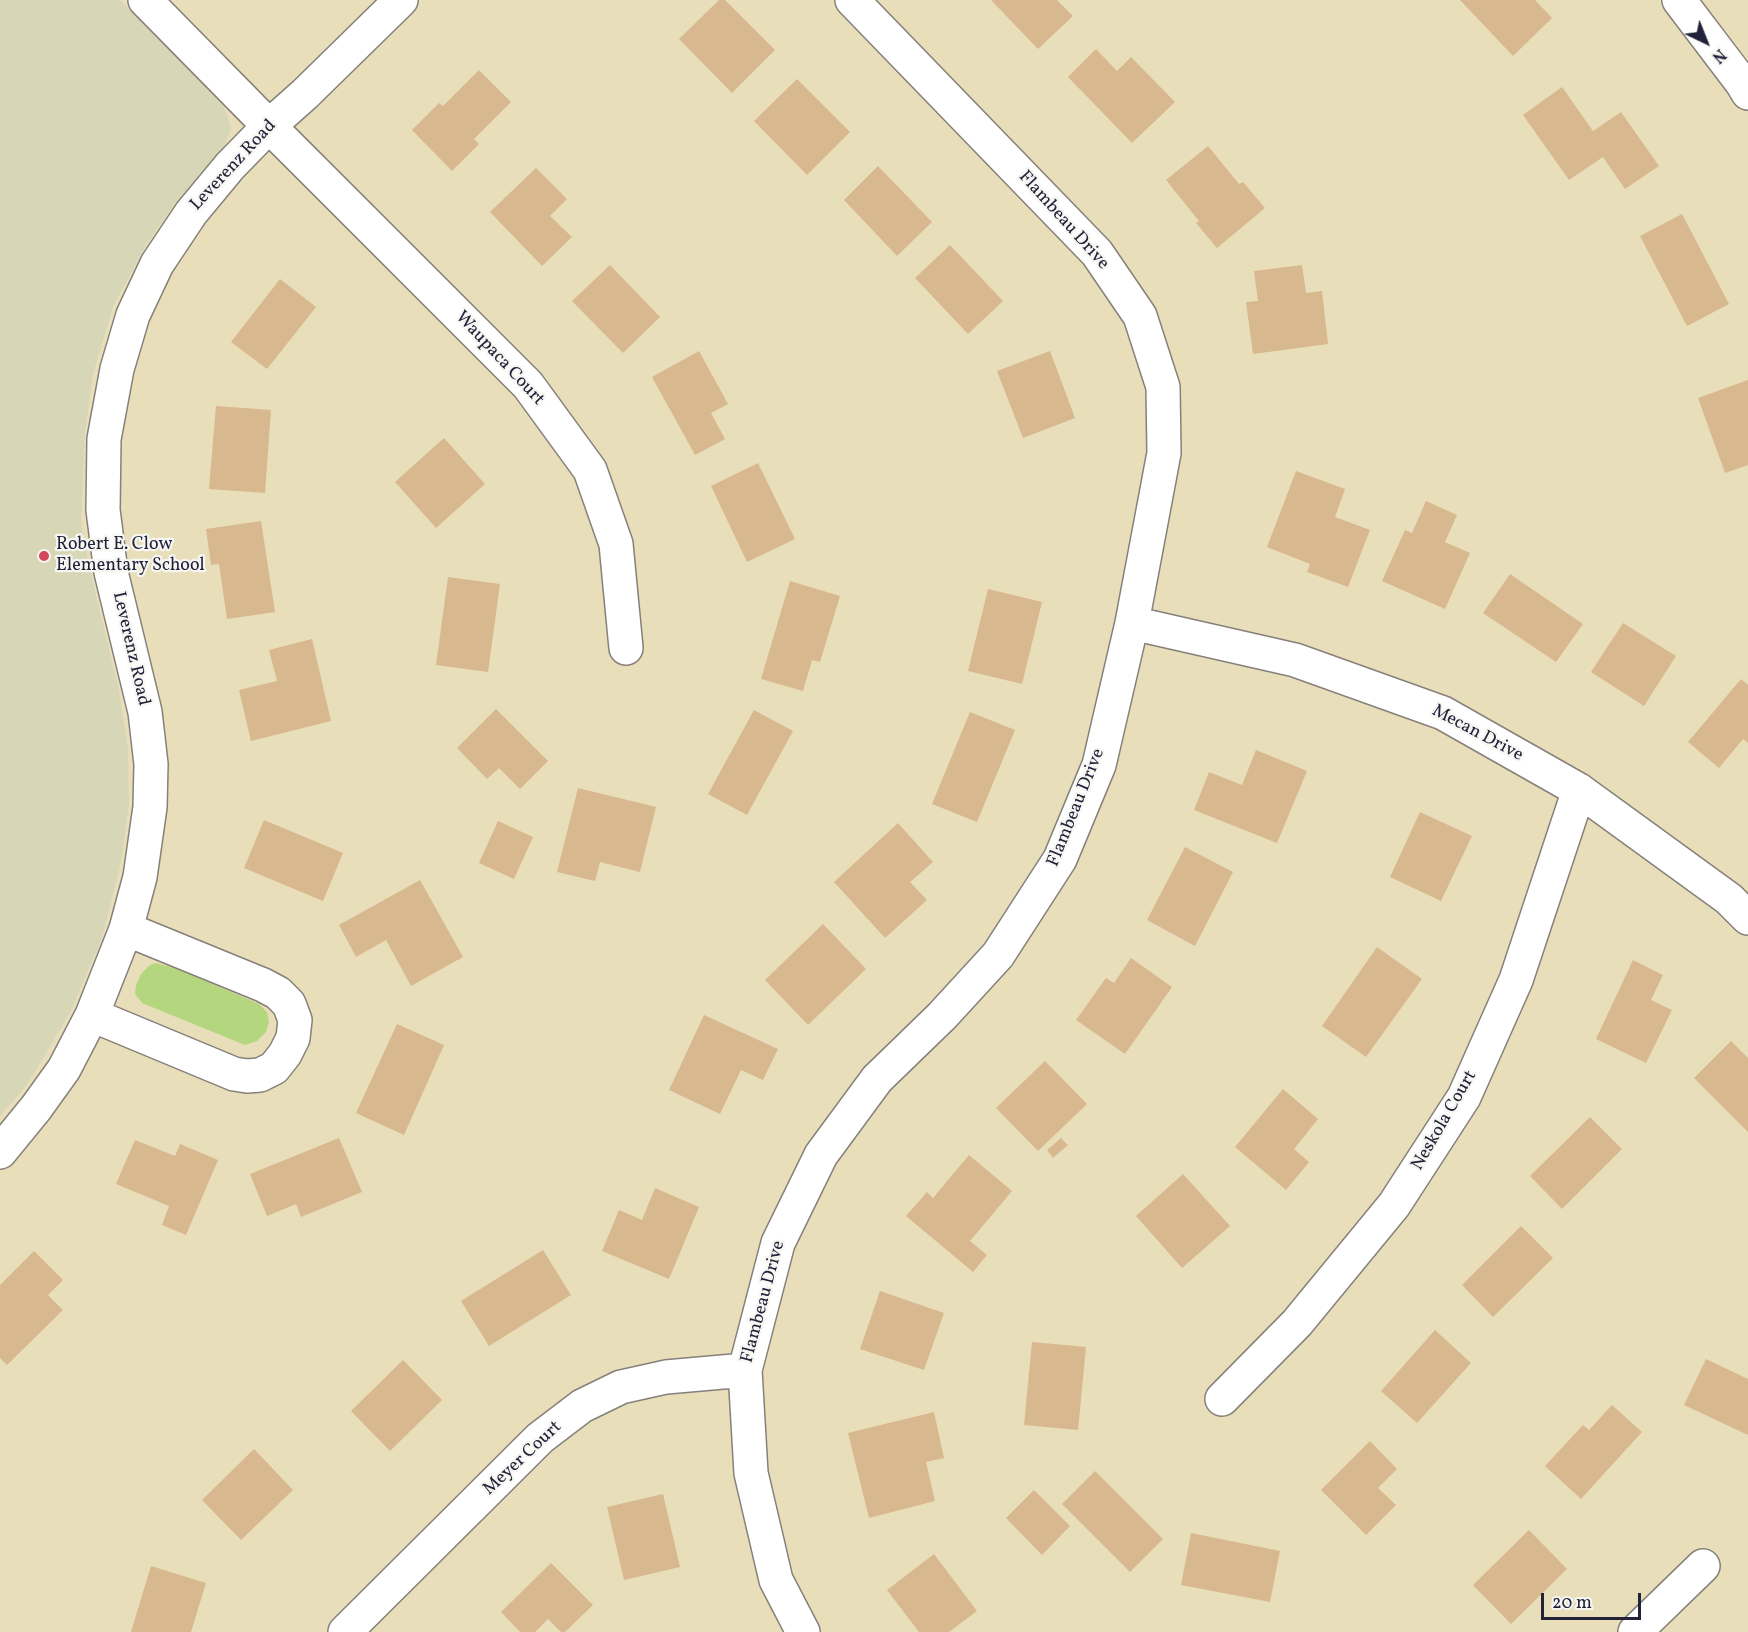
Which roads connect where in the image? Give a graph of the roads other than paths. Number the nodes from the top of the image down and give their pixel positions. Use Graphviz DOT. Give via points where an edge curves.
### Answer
graph roads {
  1 [pos="145,0"];
  2 [pos="401,0"];
  3 [pos="852,0"];
  4 [pos="1679,0"];
  5 [pos="1748,93"];
  6 [pos="269,126"];
  7 [pos="1132,623"];
  8 [pos="626,648"];
  9 [pos="1579,790"];
  10 [pos="1748,918"];
  11 [pos="126,929"];
  12 [pos="92,1015"];
  13 [pos="0,1152"];
  14 [pos="745,1370"];
  15 [pos="1222,1399"];
  16 [pos="1703,1566"];
  17 [pos="345,1632"];
  18 [pos="803,1632"];
  19 [pos="1635,1632"];
  1 -- 6 [label="street, Waupaca Court"];
  2 -- 6 [label="street, Leverenz Road"];
  3 -- 7 [label="street, Flambeau Drive" via="1097,253 1140,315 1163,387 1164,453"];
  4 -- 5 [label="street"];
  6 -- 8 [label="street, Waupaca Court" via="528,385 590,470 616,544"];
  6 -- 11 [label="street, Leverenz Road" via="190,213 157,264 133,315 117,369 104,439 103,510 111,572 145,712 150,764 150,807 140,877"];
  7 -- 9 [label="street, Mecan Drive" via="1295,660 1443,713"];
  7 -- 14 [label="street, Flambeau Drive" via="1099,765 1060,859 998,955 877,1079 821,1155 778,1243"];
  9 -- 10 [label="street, Mecan Drive" via="1728,899"];
  9 -- 15 [label="street, Neskola Court" via="1516,980 1464,1097 1394,1205 1297,1323"];
  11 -- 12 [label="street, Leverenz Road"];
  11 -- 12 [label="street" via="278,993 289,1004 295,1020 293,1038 274,1068 260,1076 247,1076"];
  12 -- 13 [label="street, Leverenz Road" via="64,1069"];
  14 -- 17 [label="street, Meyer Court" via="666,1377 621,1387 582,1406 540,1438"];
  14 -- 18 [label="street, Flambeau Drive" via="751,1473 776,1580"];
  16 -- 19 [label="street"];
}
